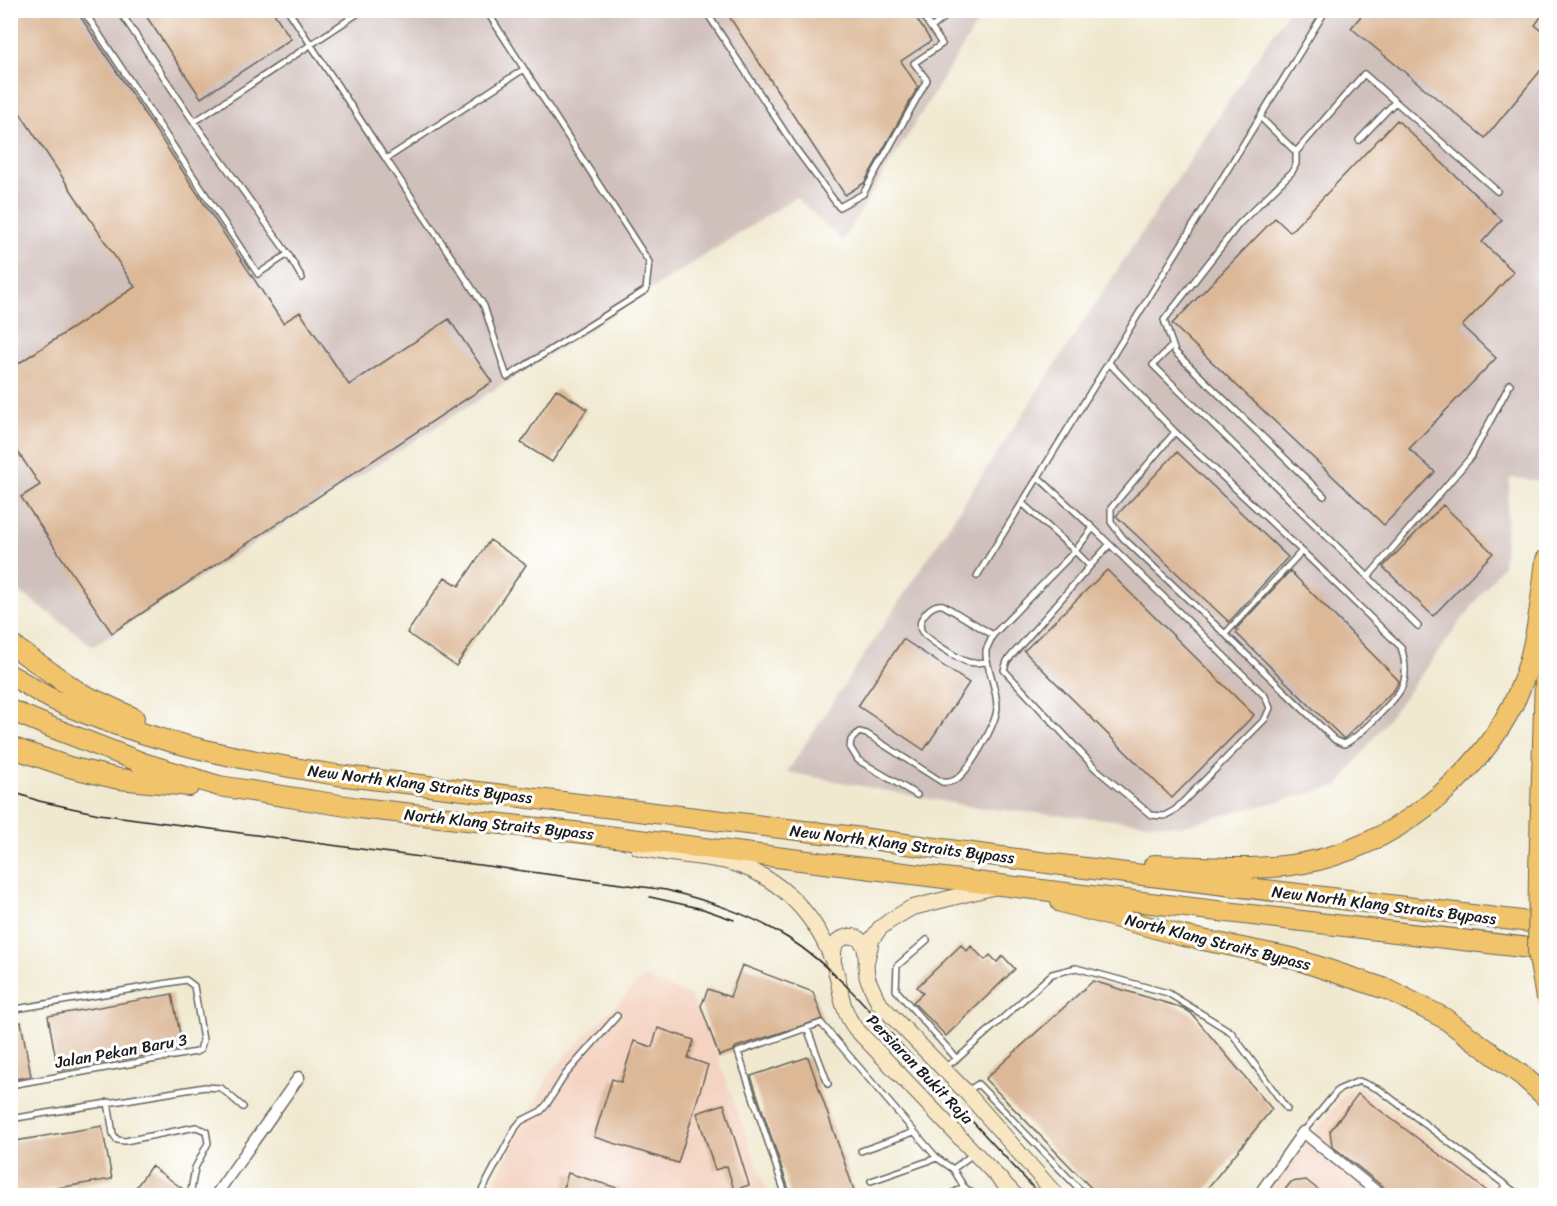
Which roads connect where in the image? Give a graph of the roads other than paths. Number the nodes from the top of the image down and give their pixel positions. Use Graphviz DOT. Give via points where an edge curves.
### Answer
graph roads {
  1 [pos="83,10"];
  2 [pos="119,10"];
  3 [pos="288,10"];
  4 [pos="363,10"];
  5 [pos="486,10"];
  6 [pos="705,10"];
  7 [pos="919,10"];
  8 [pos="954,10"];
  9 [pos="1326,10"];
  10 [pos="931,28"];
  11 [pos="311,45"];
  12 [pos="524,69"];
  13 [pos="1395,102"];
  14 [pos="1260,117"];
  15 [pos="194,122"];
  16 [pos="1359,140"];
  17 [pos="1296,152"];
  18 [pos="386,159"];
  19 [pos="1497,191"];
  20 [pos="288,254"];
  21 [pos="302,278"];
  22 [pos="1172,346"];
  23 [pos="1109,363"];
  24 [pos="1510,384"];
  25 [pos="1175,432"];
  26 [pos="1038,477"];
  27 [pos="1324,496"];
  28 [pos="1022,503"];
  29 [pos="1093,528"];
  30 [pos="1110,545"];
  31 [pos="1075,551"];
  32 [pos="1302,551"];
  33 [pos="1090,567"];
  34 [pos="1545,568"];
  35 [pos="977,576"];
  36 [pos="1368,577"];
  37 [pos="1418,626"];
  38 [pos="1225,634"];
  39 [pos="993,635"];
  40 [pos="1546,638"];
  41 [pos="10,644"];
  42 [pos="1546,646"];
  43 [pos="987,662"];
  44 [pos="10,675"];
  45 [pos="10,710"];
  46 [pos="10,747"];
  47 [pos="257,762"];
  48 [pos="219,786"];
  49 [pos="917,795"];
  50 [pos="583,833"];
  51 [pos="1077,867"];
  52 [pos="1000,885"];
  53 [pos="1546,924"];
  54 [pos="927,940"];
  55 [pos="1546,950"];
  56 [pos="833,961"];
  57 [pos="866,964"];
  58 [pos="1546,998"];
  59 [pos="10,1010"];
  60 [pos="617,1016"];
  61 [pos="807,1028"];
  62 [pos="957,1059"];
  63 [pos="943,1068"];
  64 [pos="299,1077"];
  65 [pos="828,1084"];
  66 [pos="10,1085"];
  67 [pos="966,1092"];
  68 [pos="1546,1097"];
  69 [pos="108,1102"];
  70 [pos="243,1107"];
  71 [pos="1287,1109"];
  72 [pos="10,1119"];
  73 [pos="914,1132"];
  74 [pos="1303,1132"];
  75 [pos="861,1151"];
  76 [pos="974,1153"];
  77 [pos="937,1158"];
  78 [pos="953,1169"];
  79 [pos="871,1181"];
  80 [pos="1506,1185"];
  81 [pos="964,1187"];
  82 [pos="190,1196"];
  83 [pos="215,1196"];
  84 [pos="479,1196"];
  85 [pos="786,1196"];
  86 [pos="946,1196"];
  87 [pos="976,1196"];
  88 [pos="1016,1196"];
  89 [pos="1057,1196"];
  90 [pos="1086,1196"];
  91 [pos="1258,1196"];
  92 [pos="1382,1196"];
  93 [pos="1498,1196"];
  94 [pos="1520,1196"];
  1 -- 20 [label="lane" via="258,274"];
  2 -- 15 [label="lane"];
  3 -- 11 [label="lane"];
  4 -- 11 [label="lane"];
  5 -- 12 [label="lane"];
  6 -- 10 [label="lane" via="839,207 863,194 927,80 914,63 942,44"];
  7 -- 10 [label="lane"];
  8 -- 10 [label="lane"];
  9 -- 14 [label="lane"];
  11 -- 15 [label="lane"];
  11 -- 18 [label="lane"];
  12 -- 18 [label="lane"];
  12 -- 18 [label="lane" via="649,262 646,290 507,377 484,306"];
  13 -- 16 [label="lane"];
  13 -- 17 [label="lane" via="1364,74"];
  13 -- 19 [label="lane"];
  14 -- 17 [label="lane"];
  14 -- 23 [label="lane"];
  15 -- 20 [label="lane"];
  17 -- 22 [label="lane" via="1292,172 1239,224 1164,320"];
  20 -- 21 [label="lane"];
  22 -- 27 [label="lane"];
  22 -- 36 [label="lane" via="1154,365"];
  23 -- 25 [label="lane"];
  23 -- 26 [label="lane"];
  24 -- 36 [label="lane" via="1471,457"];
  25 -- 32 [label="lane"];
  25 -- 38 [label="lane" via="1111,508 1111,522 1123,538"];
  26 -- 28 [label="lane"];
  26 -- 29 [label="lane"];
  28 -- 31 [label="lane"];
  28 -- 35 [label="lane"];
  29 -- 30 [label="lane"];
  29 -- 31 [label="lane"];
  30 -- 33 [label="lane"];
  30 -- 33 [label="lane" via="1265,696 1270,708 1265,719 1175,810 1164,816 1151,815 1096,769 1004,670 1007,661"];
  31 -- 33 [label="lane"];
  31 -- 39 [label="lane"];
  32 -- 38 [label="lane"];
  32 -- 38 [label="lane" via="1401,647 1405,662 1401,688 1370,723 1350,742 1340,743"];
  34 -- 40 [label="highway"];
  34 -- 51 [label="highway" via="1532,647 1508,717 1459,777 1439,797 1409,817 1360,847 1316,861 1258,868 1123,864"];
  36 -- 37 [label="lane"];
  39 -- 43 [label="lane" via="986,650"];
  39 -- 43 [label="lane" via="936,604 921,625 927,637 963,660"];
  41 -- 47 [label="highway, New North Klang Straits Bypass" via="80,693 120,713"];
  42 -- 58 [label="highway, bridge" via="1538,952"];
  43 -- 49 [label="lane" via="997,710 990,729 957,779 942,782 867,734 859,732 851,740 850,747 858,760"];
  44 -- 47 [label="highway, New North Klang Straits Bypass" via="53,699 138,732"];
  45 -- 48 [label="highway, North Klang Straits Bypass" via="143,763"];
  46 -- 48 [label="highway" via="119,779"];
  47 -- 51 [label="highway, New North Klang Straits Bypass"];
  48 -- 50 [label="highway, North Klang Straits Bypass" via="359,808"];
  50 -- 52 [label="highway, North Klang Straits Bypass"];
  50 -- 56 [label="main road, Persiaran Bukit Raja" via="660,853 724,861 757,872 775,882 815,924"];
  51 -- 53 [label="highway, New North Klang Straits Bypass"];
  52 -- 55 [label="highway, North Klang Straits Bypass"];
  52 -- 57 [label="main road" via="911,909 891,920 872,939"];
  52 -- 68 [label="highway, North Klang Straits Bypass" via="1183,936 1292,958 1389,990 1444,1018"];
  54 -- 62 [label="lane" via="897,966 896,990"];
  56 -- 57 [label="main road, Persiaran Bukit Raja" via="839,940 853,937 864,946"];
  56 -- 76 [label="main road, Persiaran Bukit Raja" via="841,1002 855,1029"];
  57 -- 63 [label="main road, Persiaran Bukit Raja" via="878,1002"];
  59 -- 66 [label="lane, Jalan Pekan Baru 3" via="186,981 194,986 203,1041 201,1050 196,1052"];
  60 -- 84 [label="lane" via="565,1075 548,1104 516,1127"];
  61 -- 65 [label="lane"];
  61 -- 73 [label="lane" via="821,1023"];
  61 -- 85 [label="lane" via="738,1052"];
  62 -- 63 [label="lane"];
  62 -- 71 [label="lane" via="1052,974 1076,968 1168,993 1231,1032"];
  63 -- 67 [label="main road, Persiaran Bukit Raja"];
  64 -- 83 [label="street"];
  67 -- 89 [label="main road, Persiaran Bukit Raja"];
  67 -- 90 [label="lane" via="978,1084"];
  69 -- 70 [label="lane" via="205,1087 222,1088"];
  69 -- 72 [label="lane"];
  69 -- 82 [label="lane" via="117,1140 196,1127 206,1131 208,1143 195,1168"];
  73 -- 75 [label="lane"];
  73 -- 77 [label="lane"];
  74 -- 80 [label="lane" via="1338,1090 1359,1081 1380,1090"];
  74 -- 91 [label="street"];
  74 -- 92 [label="street"];
  76 -- 78 [label="lane"];
  76 -- 88 [label="main road, Persiaran Bukit Raja"];
  77 -- 78 [label="lane"];
  77 -- 79 [label="lane"];
  78 -- 81 [label="lane"];
  80 -- 93 [label="lane"];
  80 -- 94 [label="lane"];
  81 -- 86 [label="lane"];
  81 -- 87 [label="lane"];
}
